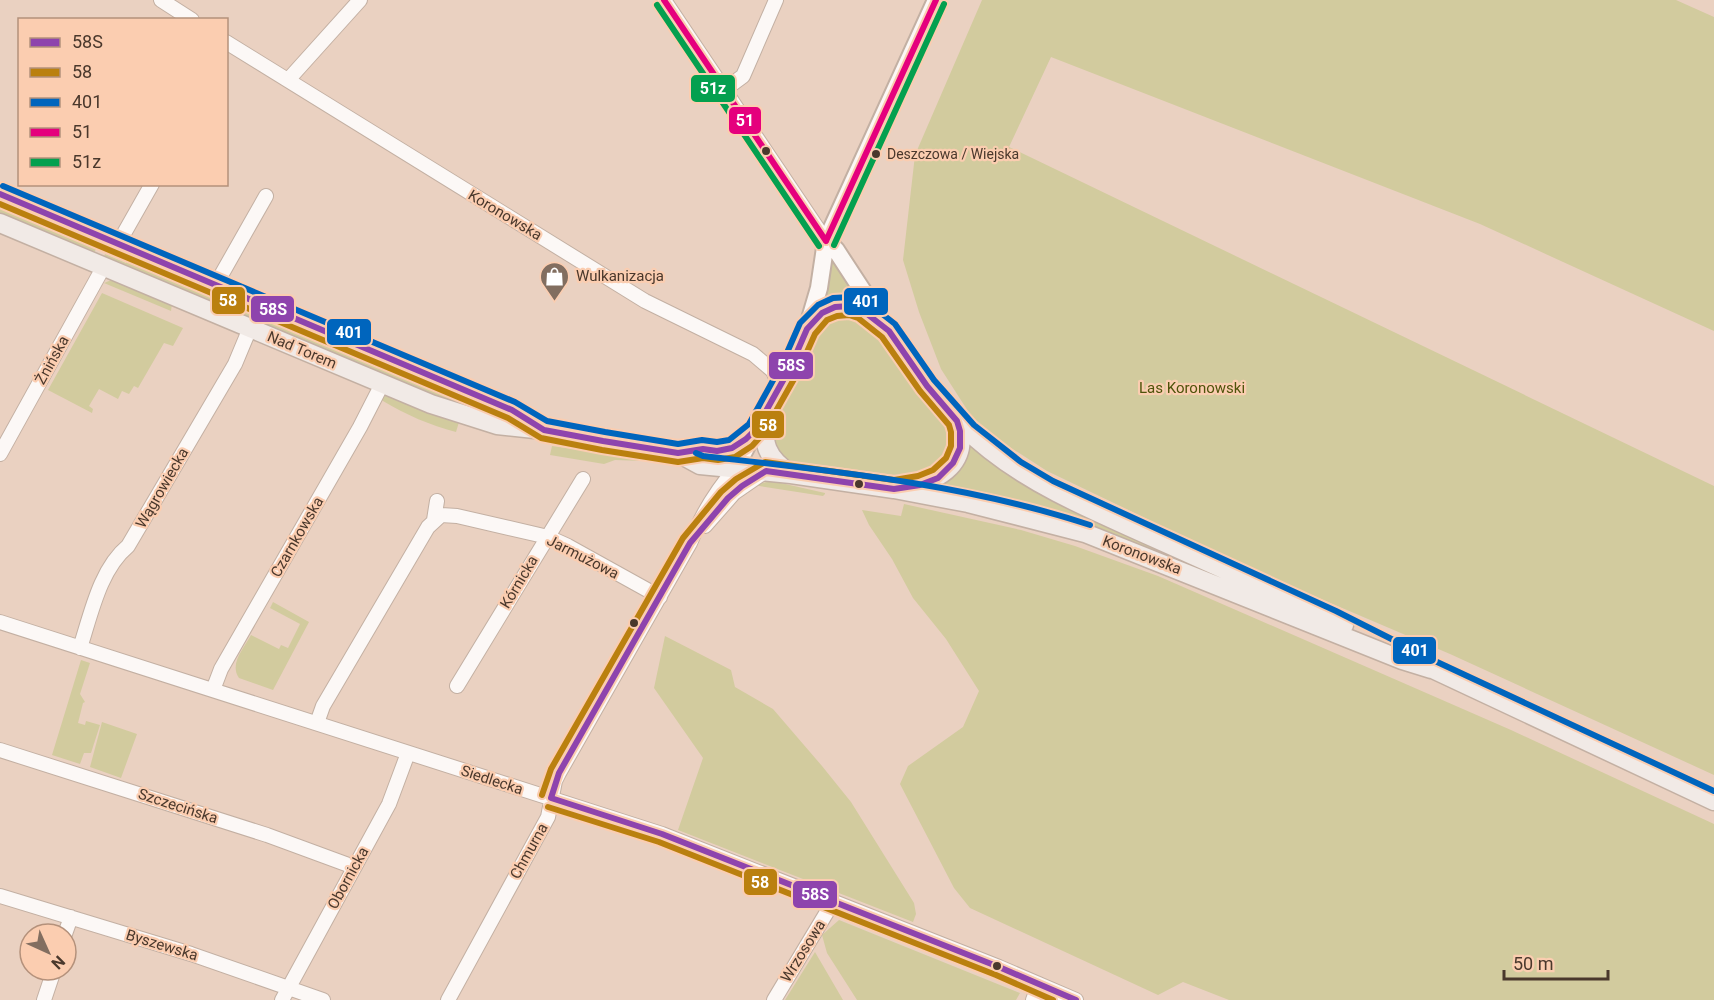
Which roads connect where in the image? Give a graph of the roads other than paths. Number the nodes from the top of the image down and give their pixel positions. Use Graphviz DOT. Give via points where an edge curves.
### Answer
graph roads {
  1 [pos="161,0"];
  2 [pos="360,0"];
  3 [pos="664,0"];
  4 [pos="776,0"];
  5 [pos="936,0"];
  6 [pos="189,18"];
  7 [pos="228,47"];
  8 [pos="288,80"];
  9 [pos="724,90"];
  10 [pos="151,186"];
  11 [pos="0,194"];
  12 [pos="266,196"];
  13 [pos="0,222"];
  14 [pos="826,241"];
  15 [pos="118,244"];
  16 [pos="104,266"];
  17 [pos="215,286"];
  18 [pos="250,328"];
  19 [pos="807,329"];
  20 [pos="889,332"];
  21 [pos="382,384"];
  22 [pos="780,387"];
  23 [pos="760,421"];
  24 [pos="957,421"];
  25 [pos="544,430"];
  26 [pos="678,453"];
  27 [pos="0,454"];
  28 [pos="735,469"];
  29 [pos="765,471"];
  30 [pos="791,474"];
  31 [pos="583,479"];
  32 [pos="894,489"];
  33 [pos="437,501"];
  34 [pos="434,520"];
  35 [pos="548,537"];
  36 [pos="690,543"];
  37 [pos="660,597"];
  38 [pos="0,622"];
  39 [pos="80,648"];
  40 [pos="1431,669"];
  41 [pos="457,686"];
  42 [pos="213,690"];
  43 [pos="317,723"];
  44 [pos="0,750"];
  45 [pos="408,753"];
  46 [pos="551,798"];
  47 [pos="1714,801"];
  48 [pos="354,867"];
  49 [pos="0,896"];
  50 [pos="833,902"];
  51 [pos="71,917"];
  52 [pos="69,922"];
  53 [pos="50,982"];
  54 [pos="1039,984"];
  55 [pos="285,994"];
  56 [pos="44,1000"];
  57 [pos="323,1000"];
  58 [pos="448,1000"];
  59 [pos="774,1000"];
  60 [pos="1033,1000"];
  61 [pos="1076,1000"];
  1 -- 6 [label="street"];
  2 -- 8 [label="street"];
  3 -- 9 [label="street"];
  4 -- 9 [label="street" via="743,76"];
  5 -- 14 [label="street"];
  7 -- 8 [label="street, Koronowska"];
  8 -- 22 [label="street, Koronowska" via="645,301 747,350 773,371"];
  9 -- 14 [label="street"];
  10 -- 15 [label="street"];
  11 -- 15 [label="main road, Nad Torem"];
  12 -- 17 [label="street"];
  13 -- 16 [label="main road, Nad Torem"];
  14 -- 19 [label="street" via="819,288"];
  14 -- 20 [label="street, Koronowska" via="836,250"];
  15 -- 17 [label="main road, Nad Torem"];
  16 -- 18 [label="main road, Nad Torem"];
  16 -- 27 [label="street, Żnińska"];
  17 -- 25 [label="main road, Nad Torem" via="512,410"];
  18 -- 21 [label="main road, Nad Torem"];
  18 -- 39 [label="street, Wągrowiecka" via="235,364 128,546 117,555 98,592"];
  19 -- 20 [label="main road" via="822,313 850,306 862,310"];
  19 -- 22 [label="main road"];
  20 -- 24 [label="main road, Koronowska"];
  21 -- 25 [label="main road, Nad Torem" via="497,425"];
  21 -- 42 [label="street, Czarnkowska" via="221,669"];
  22 -- 23 [label="main road"];
  23 -- 26 [label="main road, Nad Torem" via="746,440 732,448"];
  23 -- 28 [label="street, Chmurna"];
  23 -- 30 [label="main road" via="768,452"];
  24 -- 32 [label="main road" via="960,448 947,471 929,482"];
  24 -- 40 [label="main road, Koronowska" via="991,451 1049,489 1332,619"];
  25 -- 26 [label="main road, Nad Torem"];
  26 -- 28 [label="main road, Nad Torem" via="700,465"];
  28 -- 29 [label="main road, Koronowska"];
  28 -- 36 [label="street, Chmurna" via="718,490"];
  29 -- 30 [label="main road, Koronowska"];
  29 -- 36 [label="street, Chmurna" via="728,498"];
  30 -- 32 [label="main road, Koronowska"];
  31 -- 35 [label="street, Kórnicka"];
  32 -- 40 [label="main road, Koronowska" via="968,502 1085,533"];
  33 -- 34 [label="street"];
  34 -- 35 [label="street, Jarmużowa" via="441,515 457,516"];
  34 -- 43 [label="street" via="329,696"];
  35 -- 37 [label="street, Jarmużowa"];
  35 -- 41 [label="street, Kórnicka"];
  36 -- 37 [label="street, Chmurna"];
  37 -- 46 [label="street, Chmurna" via="559,773"];
  38 -- 39 [label="street, Siedlecka"];
  39 -- 42 [label="street, Siedlecka"];
  40 -- 47 [label="main road, Koronowska"];
  42 -- 43 [label="street, Siedlecka"];
  43 -- 45 [label="street, Siedlecka"];
  44 -- 48 [label="street, Szczecińska" via="267,835"];
  45 -- 46 [label="street, Siedlecka"];
  45 -- 48 [label="street, Obornicka" via="390,804"];
  46 -- 50 [label="street, Siedlecka" via="662,834"];
  46 -- 58 [label="street, Chmurna" via="548,817"];
  48 -- 55 [label="street, Obornicka"];
  49 -- 51 [label="street, Byszewska"];
  50 -- 54 [label="street, Siedlecka"];
  50 -- 59 [label="street, Wrzosowa"];
  51 -- 52 [label="street"];
  51 -- 55 [label="street, Byszewska" via="191,954"];
  53 -- 56 [label="street"];
  54 -- 60 [label="street"];
  54 -- 61 [label="street, Siedlecka"];
  55 -- 57 [label="street, Byszewska"];
}
